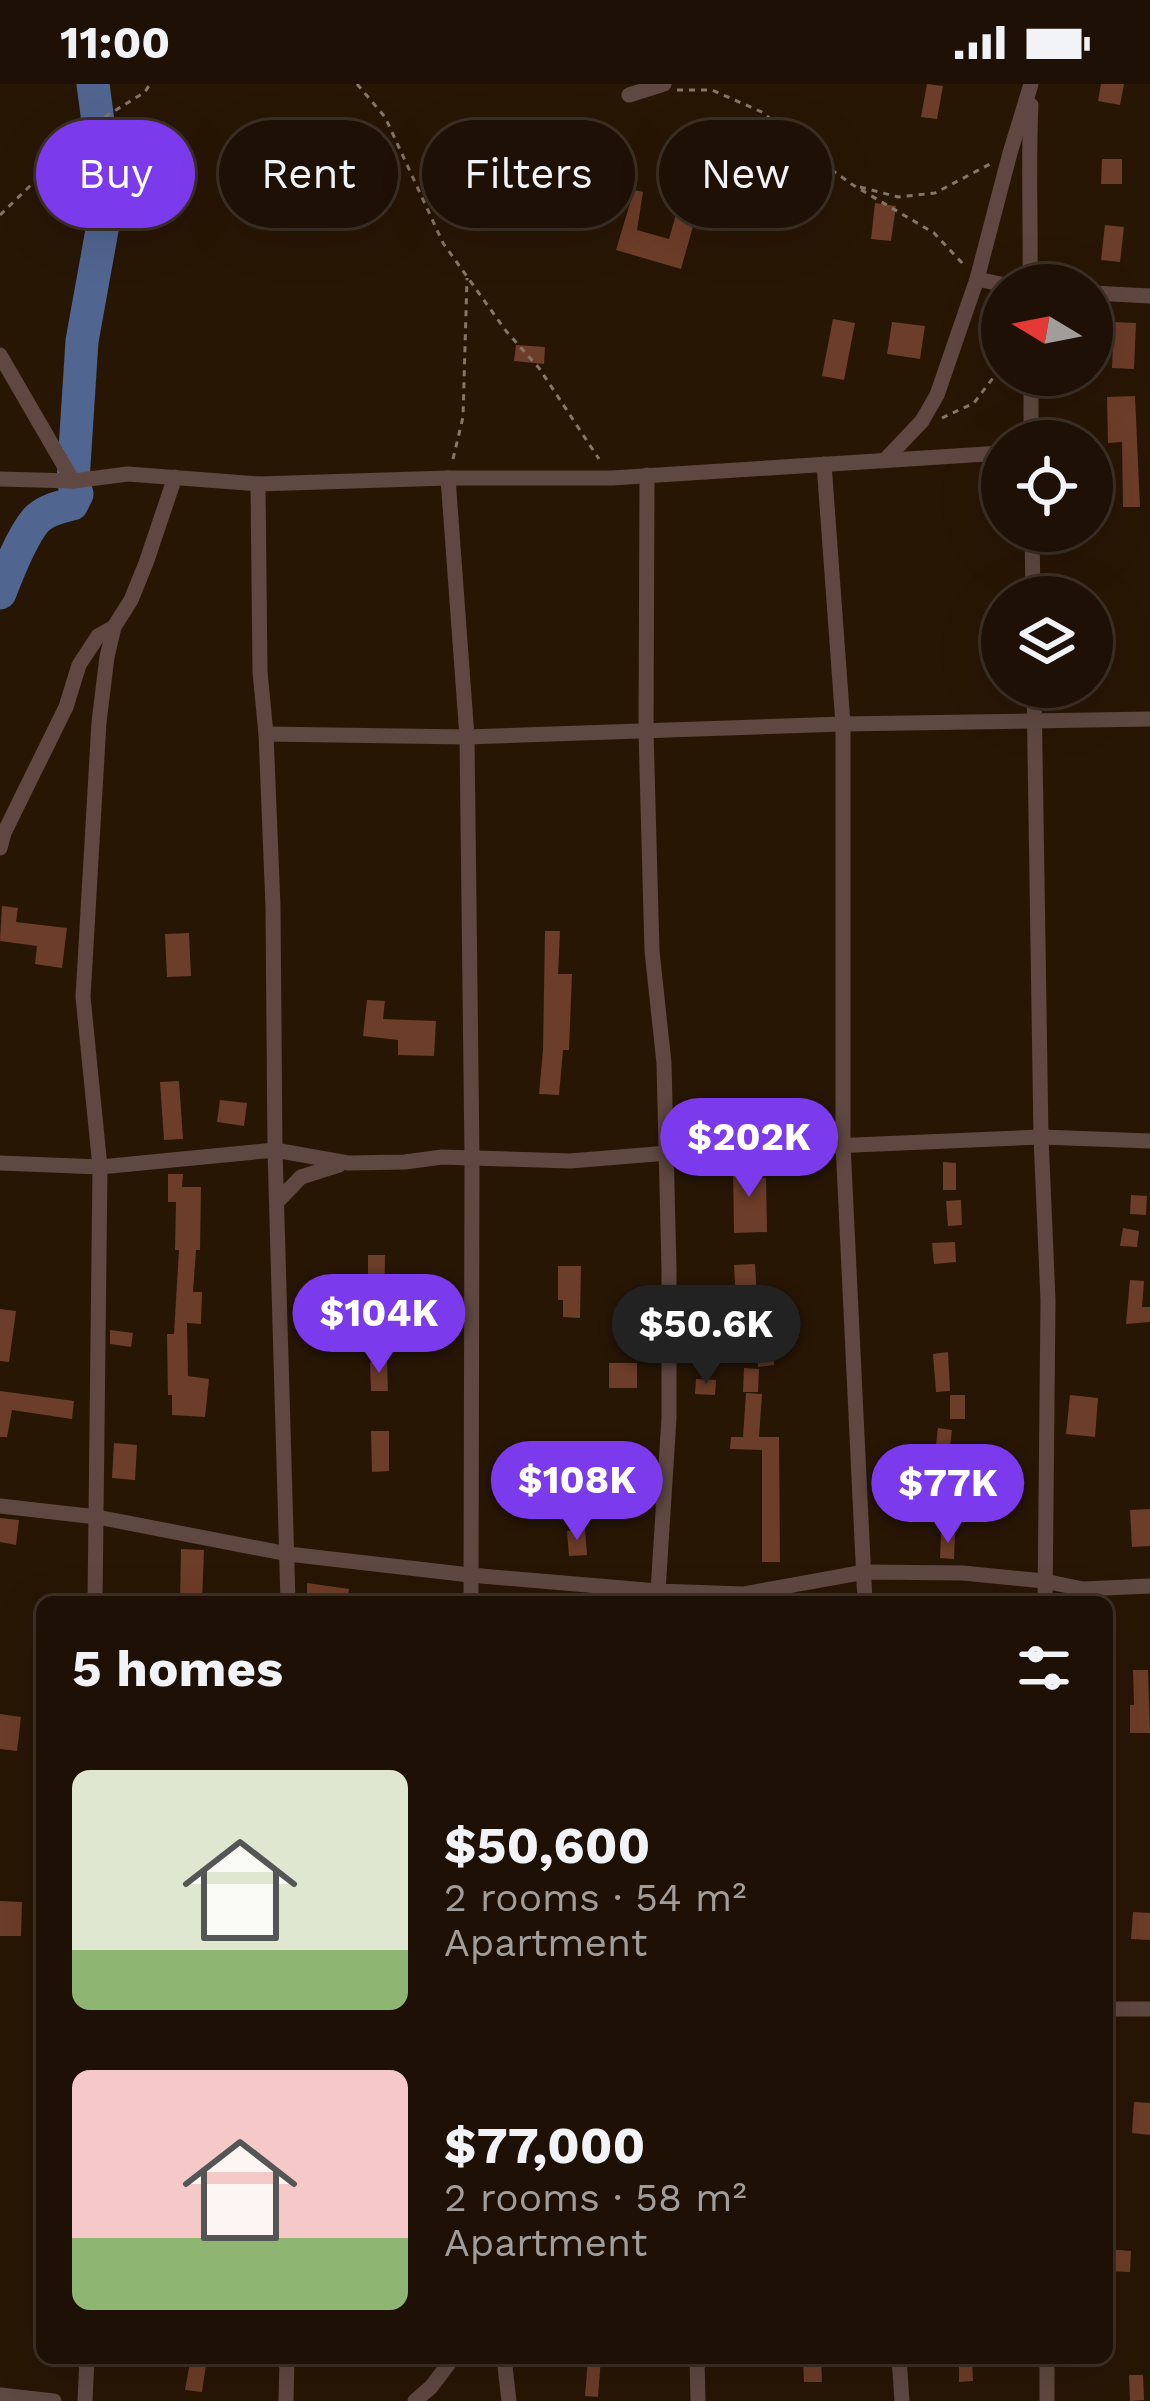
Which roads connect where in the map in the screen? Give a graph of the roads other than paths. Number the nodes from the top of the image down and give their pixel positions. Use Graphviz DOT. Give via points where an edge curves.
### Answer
graph roads {
  1 [pos="1031,84"];
  2 [pos="669,87"];
  3 [pos="629,95"];
  4 [pos="1030,264"];
  5 [pos="977,279"];
  6 [pos="981,280"];
  7 [pos="1113,294"];
  8 [pos="1150,296"];
  9 [pos="0,355"];
  10 [pos="981,454"];
  11 [pos="886,459"];
  12 [pos="824,464"];
  13 [pos="646,475"];
  14 [pos="175,477"];
  15 [pos="448,478"];
  16 [pos="0,479"];
  17 [pos="73,481"];
  18 [pos="258,484"];
  19 [pos="114,627"];
  20 [pos="1034,708"];
  21 [pos="1150,718"];
  22 [pos="1034,722"];
  23 [pos="843,724"];
  24 [pos="646,731"];
  25 [pos="266,734"];
  26 [pos="467,737"];
  27 [pos="0,848"];
  28 [pos="1041,1137"];
  29 [pos="1150,1141"];
  30 [pos="843,1144"];
  31 [pos="275,1150"];
  32 [pos="668,1153"];
  33 [pos="472,1157"];
  34 [pos="0,1163"];
  35 [pos="348,1163"];
  36 [pos="100,1167"];
  37 [pos="277,1202"];
  38 [pos="0,1506"];
  39 [pos="97,1517"];
  40 [pos="288,1554"];
  41 [pos="865,1572"];
  42 [pos="470,1574"];
  43 [pos="1044,1581"];
  44 [pos="1150,1586"];
  45 [pos="95,1596"];
  46 [pos="288,1596"];
  47 [pos="471,1596"];
  48 [pos="659,1596"];
  49 [pos="865,1596"];
  50 [pos="1045,1596"];
  51 [pos="1113,2009"];
  52 [pos="1150,2009"];
  53 [pos="87,2364"];
  54 [pos="286,2364"];
  55 [pos="448,2364"];
  56 [pos="505,2364"];
  57 [pos="697,2364"];
  58 [pos="899,2364"];
  59 [pos="1047,2364"];
  60 [pos="0,2395"];
  61 [pos="54,2401"];
  62 [pos="86,2401"];
  63 [pos="286,2401"];
  64 [pos="415,2401"];
  65 [pos="509,2401"];
  66 [pos="698,2401"];
  67 [pos="902,2401"];
  68 [pos="1047,2401"];
  1 -- 4 [label="street"];
  1 -- 5 [label="street"];
  2 -- 3 [label="street"];
  5 -- 6 [label="street"];
  5 -- 11 [label="street" via="937,395"];
  7 -- 8 [label="street"];
  9 -- 17 [label="street"];
  10 -- 11 [label="street"];
  11 -- 12 [label="street"];
  12 -- 13 [label="street"];
  12 -- 23 [label="street"];
  13 -- 15 [label="street"];
  13 -- 24 [label="street"];
  14 -- 17 [label="street"];
  14 -- 18 [label="street"];
  14 -- 19 [label="street"];
  15 -- 18 [label="street"];
  15 -- 26 [label="street"];
  16 -- 17 [label="street"];
  18 -- 25 [label="street"];
  19 -- 27 [label="street" via="79,665"];
  19 -- 36 [label="street" via="99,722 82,997"];
  20 -- 22 [label="street"];
  21 -- 22 [label="street"];
  22 -- 23 [label="street"];
  22 -- 28 [label="street"];
  23 -- 24 [label="street"];
  23 -- 30 [label="street"];
  24 -- 26 [label="street"];
  24 -- 32 [label="street"];
  25 -- 26 [label="street"];
  25 -- 31 [label="street"];
  26 -- 33 [label="street"];
  28 -- 29 [label="street"];
  28 -- 30 [label="street"];
  28 -- 43 [label="street"];
  30 -- 32 [label="street"];
  30 -- 41 [label="street"];
  31 -- 35 [label="street"];
  31 -- 36 [label="street"];
  31 -- 37 [label="street"];
  32 -- 33 [label="street"];
  32 -- 48 [label="street" via="669,1418"];
  33 -- 35 [label="street"];
  33 -- 42 [label="street"];
  34 -- 36 [label="street"];
  35 -- 37 [label="street" via="301,1177"];
  36 -- 39 [label="street"];
  37 -- 40 [label="street"];
  38 -- 39 [label="street"];
  39 -- 40 [label="street"];
  39 -- 45 [label="street"];
  40 -- 42 [label="street"];
  40 -- 46 [label="street"];
  41 -- 43 [label="street"];
  41 -- 48 [label="street" via="744,1594"];
  41 -- 49 [label="street"];
  42 -- 47 [label="street"];
  42 -- 48 [label="street"];
  43 -- 44 [label="street" via="1083,1589"];
  43 -- 50 [label="street"];
  51 -- 52 [label="street"];
  53 -- 62 [label="street"];
  54 -- 63 [label="street"];
  55 -- 64 [label="street"];
  56 -- 65 [label="street"];
  57 -- 66 [label="street"];
  58 -- 67 [label="street"];
  59 -- 68 [label="street"];
  60 -- 61 [label="street"];
}
